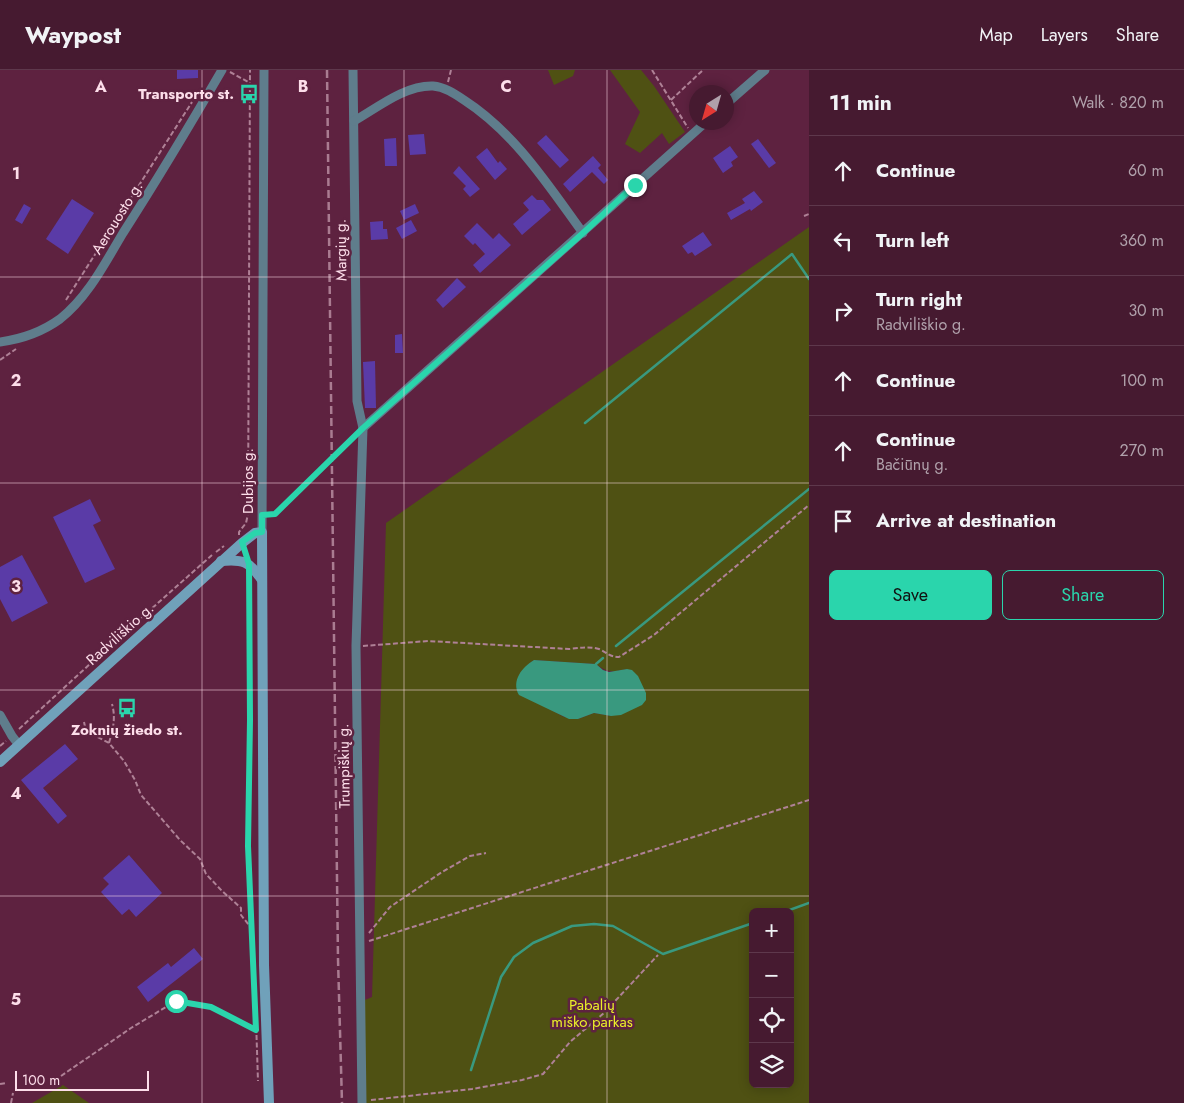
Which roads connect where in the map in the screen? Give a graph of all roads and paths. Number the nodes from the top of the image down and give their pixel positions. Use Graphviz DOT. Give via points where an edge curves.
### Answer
graph roads {
  1 [pos="224,70"];
  2 [pos="250,70"];
  3 [pos="264,70"];
  4 [pos="353,70"];
  5 [pos="451,70"];
  6 [pos="652,70"];
  7 [pos="704,70"];
  8 [pos="765,70"];
  9 [pos="250,84"];
  10 [pos="446,89"];
  11 [pos="734,97"];
  12 [pos="671,100"];
  13 [pos="193,101"];
  14 [pos="354,121"];
  15 [pos="697,130"];
  16 [pos="692,135"];
  17 [pos="809,214"];
  18 [pos="804,216"];
  19 [pos="583,233"];
  20 [pos="60,319"];
  21 [pos="0,342"];
  22 [pos="363,428"];
  23 [pos="809,505"];
  24 [pos="248,514"];
  25 [pos="262,515"];
  26 [pos="262,532"];
  27 [pos="242,542"];
  28 [pos="224,546"];
  29 [pos="221,561"];
  30 [pos="249,564"];
  31 [pos="262,580"];
  32 [pos="356,646"];
  33 [pos="112,704"];
  34 [pos="0,715"];
  35 [pos="84,722"];
  36 [pos="12,736"];
  37 [pos="109,743"];
  38 [pos="19,745"];
  39 [pos="0,746"];
  40 [pos="0,762"];
  41 [pos="809,800"];
  42 [pos="486,853"];
  43 [pos="252,929"];
  44 [pos="360,944"];
  45 [pos="658,955"];
  46 [pos="254,962"];
  47 [pos="256,1020"];
  48 [pos="256,1030"];
  49 [pos="61,1076"];
  50 [pos="0,1084"];
  51 [pos="6,1084"];
  52 [pos="258,1086"];
  53 [pos="13,1093"];
  54 [pos="362,1102"];
  55 [pos="11,1103"];
  56 [pos="269,1103"];
  1 -- 9 [label="path"];
  1 -- 20 [label="street, Aerouosto g." via="85,294"];
  2 -- 9 [label="path"];
  3 -- 25 [label="street, Dubijos g."];
  4 -- 14 [label="street, Margių g."];
  5 -- 10 [label="path"];
  6 -- 12 [label="path"];
  7 -- 12 [label="path"];
  8 -- 11 [label="street"];
  9 -- 24 [label="path"];
  10 -- 14 [label="street" via="419,87"];
  10 -- 19 [label="street" via="499,127 545,180"];
  12 -- 16 [label="path"];
  13 -- 20 [label="path" via="63,306"];
  14 -- 22 [label="street, Margių g." via="357,400"];
  15 -- 16 [label="street"];
  16 -- 19 [label="street"];
  17 -- 18 [label="path"];
  19 -- 22 [label="street"];
  20 -- 21 [label="street, Aerouosto g." via="30,336"];
  22 -- 25 [label="path" via="275,514"];
  22 -- 32 [label="street, Trumpiškių g."];
  23 -- 32 [label="path" via="654,635 618,657 588,647 569,650 428,641"];
  24 -- 25 [label="path"];
  24 -- 27 [label="path" via="239,532"];
  25 -- 26 [label="street, Dubijos g."];
  26 -- 27 [label="main road, Radviliškio g."];
  26 -- 31 [label="main road, Dubijos g."];
  27 -- 29 [label="main road, Radviliškio g."];
  28 -- 36 [label="path"];
  29 -- 30 [label="main road" via="237,560"];
  29 -- 38 [label="main road, Radviliškio g."];
  30 -- 31 [label="main road"];
  30 -- 43 [label="path" via="248,846"];
  31 -- 56 [label="main road, Dubijos g." via="264,965"];
  32 -- 44 [label="street, Trumpiškių g."];
  33 -- 37 [label="path" via="114,727"];
  34 -- 36 [label="street"];
  35 -- 37 [label="path" via="86,731"];
  36 -- 38 [label="street"];
  36 -- 39 [label="path"];
  37 -- 43 [label="path" via="124,762 141,795 200,859 206,874 242,908 241,915"];
  38 -- 40 [label="main road, Radviliškio g."];
  41 -- 44 [label="path"];
  42 -- 44 [label="path" via="470,856 390,907"];
  43 -- 46 [label="path"];
  44 -- 54 [label="street, Trumpiškių g."];
  45 -- 54 [label="path" via="604,1013 570,1042 543,1074 472,1089"];
  47 -- 48 [label="path"];
  48 -- 49 [label="path" via="211,1007 176,1001"];
  48 -- 52 [label="path"];
  50 -- 51 [label="path"];
  53 -- 55 [label="path"];
}
